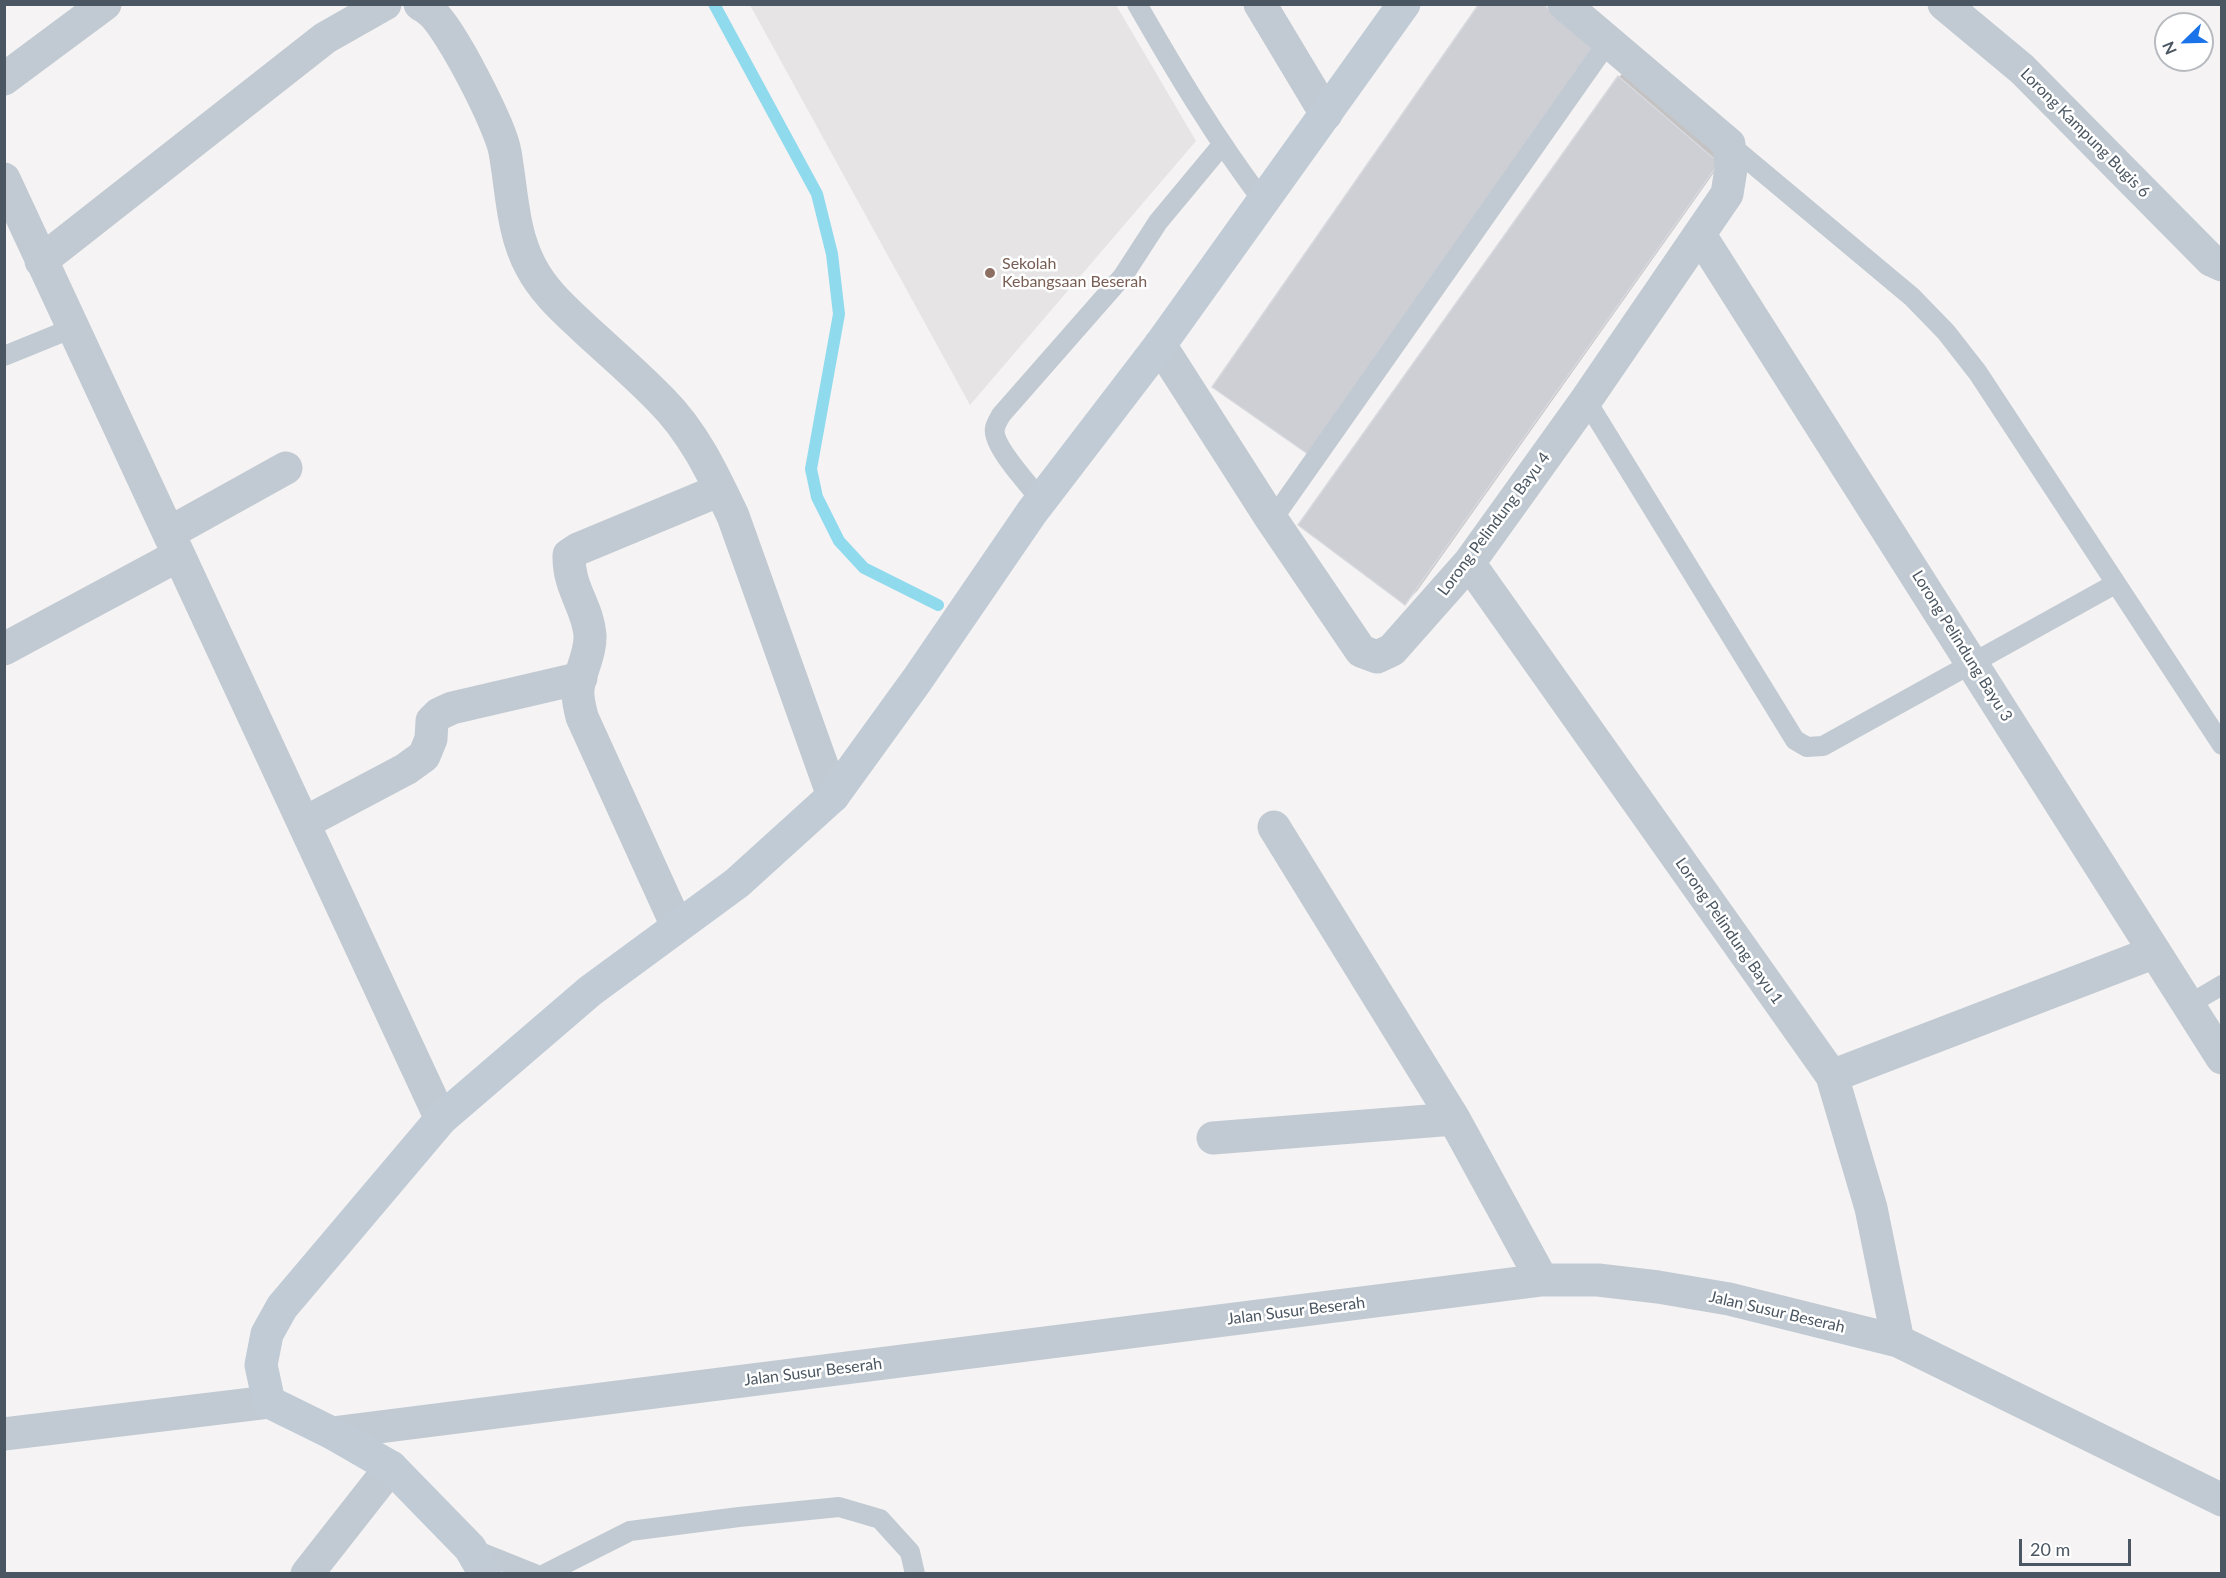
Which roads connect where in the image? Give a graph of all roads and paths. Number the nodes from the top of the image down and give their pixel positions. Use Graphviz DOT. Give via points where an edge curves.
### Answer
graph roads {
  1 [pos="105,4"];
  2 [pos="385,4"];
  3 [pos="420,4"];
  4 [pos="1137,4"];
  5 [pos="1260,4"];
  6 [pos="1404,4"];
  7 [pos="1564,4"];
  8 [pos="1944,4"];
  9 [pos="1608,42"];
  10 [pos="4,79"];
  11 [pos="1326,114"];
  12 [pos="1729,144"];
  13 [pos="1222,145"];
  14 [pos="4,179"];
  15 [pos="1263,201"];
  16 [pos="1700,235"];
  17 [pos="41,261"];
  18 [pos="2222,264"];
  19 [pos="73,328"];
  20 [pos="1160,345"];
  21 [pos="4,356"];
  22 [pos="1586,400"];
  23 [pos="286,468"];
  24 [pos="720,490"];
  25 [pos="1041,500"];
  26 [pos="1272,520"];
  27 [pos="174,544"];
  28 [pos="1469,563"];
  29 [pos="2115,584"];
  30 [pos="4,649"];
  31 [pos="1973,664"];
  32 [pos="581,678"];
  33 [pos="2222,746"];
  34 [pos="833,796"];
  35 [pos="304,823"];
  36 [pos="1274,827"];
  37 [pos="677,926"];
  38 [pos="2155,952"];
  39 [pos="2222,985"];
  40 [pos="2188,1005"];
  41 [pos="2222,1058"];
  42 [pos="1832,1076"];
  43 [pos="441,1119"];
  44 [pos="1454,1119"];
  45 [pos="1213,1138"];
  46 [pos="1542,1280"];
  47 [pos="1898,1341"];
  48 [pos="269,1402"];
  49 [pos="332,1433"];
  50 [pos="4,1434"];
  51 [pos="391,1467"];
  52 [pos="2222,1500"];
  53 [pos="478,1561"];
  54 [pos="307,1574"];
  55 [pos="536,1574"];
  56 [pos="544,1574"];
  57 [pos="915,1574"];
  1 -- 10 [label="street"];
  2 -- 17 [label="street" via="325,38"];
  3 -- 24 [label="street" via="443,27 480,90 505,150 521,247 532,269 561,307 662,401 688,432"];
  4 -- 13 [label="lane"];
  5 -- 11 [label="street"];
  6 -- 11 [label="street"];
  7 -- 9 [label="street"];
  8 -- 18 [label="street, Lorong Kampung Bugis 6" via="2022,69 2211,260"];
  9 -- 12 [label="street"];
  9 -- 26 [label="lane"];
  11 -- 15 [label="street"];
  12 -- 16 [label="street, Lorong Pelindung Bayu 4" via="1727,194"];
  12 -- 29 [label="lane" via="1912,297 1946,332"];
  13 -- 15 [label="lane"];
  13 -- 25 [label="lane" via="1158,222 1123,276 1001,415 994,429 996,438"];
  14 -- 17 [label="street"];
  15 -- 20 [label="street"];
  16 -- 22 [label="street, Lorong Pelindung Bayu 4"];
  16 -- 31 [label="street, Lorong Pelindung Bayu 3"];
  17 -- 19 [label="street"];
  19 -- 21 [label="lane"];
  19 -- 27 [label="street"];
  20 -- 25 [label="street"];
  20 -- 26 [label="street, Lorong Pelindung Bayu 4"];
  22 -- 28 [label="street, Lorong Pelindung Bayu 4"];
  22 -- 31 [label="lane" via="1795,740 1807,747 1823,746"];
  23 -- 27 [label="street"];
  24 -- 32 [label="street" via="569,555 572,585 590,635"];
  24 -- 34 [label="street"];
  25 -- 34 [label="street"];
  26 -- 28 [label="street, Lorong Pelindung Bayu 4" via="1361,651 1377,657 1392,651"];
  27 -- 30 [label="street"];
  27 -- 35 [label="street"];
  28 -- 42 [label="street, Lorong Pelindung Bayu 1"];
  29 -- 31 [label="lane"];
  29 -- 33 [label="lane"];
  31 -- 38 [label="street, Lorong Pelindung Bayu 3"];
  32 -- 35 [label="street" via="439,714 432,721 424,756 406,770"];
  32 -- 37 [label="street" via="578,691 582,717"];
  34 -- 37 [label="street" via="737,884"];
  35 -- 43 [label="street"];
  36 -- 44 [label="street"];
  37 -- 43 [label="street" via="591,991"];
  38 -- 40 [label="street, Lorong Pelindung Bayu 3"];
  38 -- 42 [label="street"];
  39 -- 40 [label="lane"];
  40 -- 41 [label="street, Lorong Pelindung Bayu 3"];
  42 -- 47 [label="street, Lorong Pelindung Bayu 1" via="1871,1208"];
  43 -- 48 [label="street" via="282,1307 267,1334 261,1365"];
  44 -- 45 [label="street"];
  44 -- 46 [label="street"];
  46 -- 47 [label="street, Jalan Susur Beserah" via="1598,1280 1678,1290"];
  46 -- 49 [label="street, Jalan Susur Beserah"];
  47 -- 52 [label="street, Jalan Susur Beserah"];
  48 -- 49 [label="street"];
  48 -- 50 [label="street"];
  49 -- 51 [label="street"];
  51 -- 53 [label="street"];
  51 -- 54 [label="street"];
  53 -- 55 [label="lane"];
  56 -- 57 [label="lane" via="630,1531 839,1507 880,1519 910,1552"];
}
